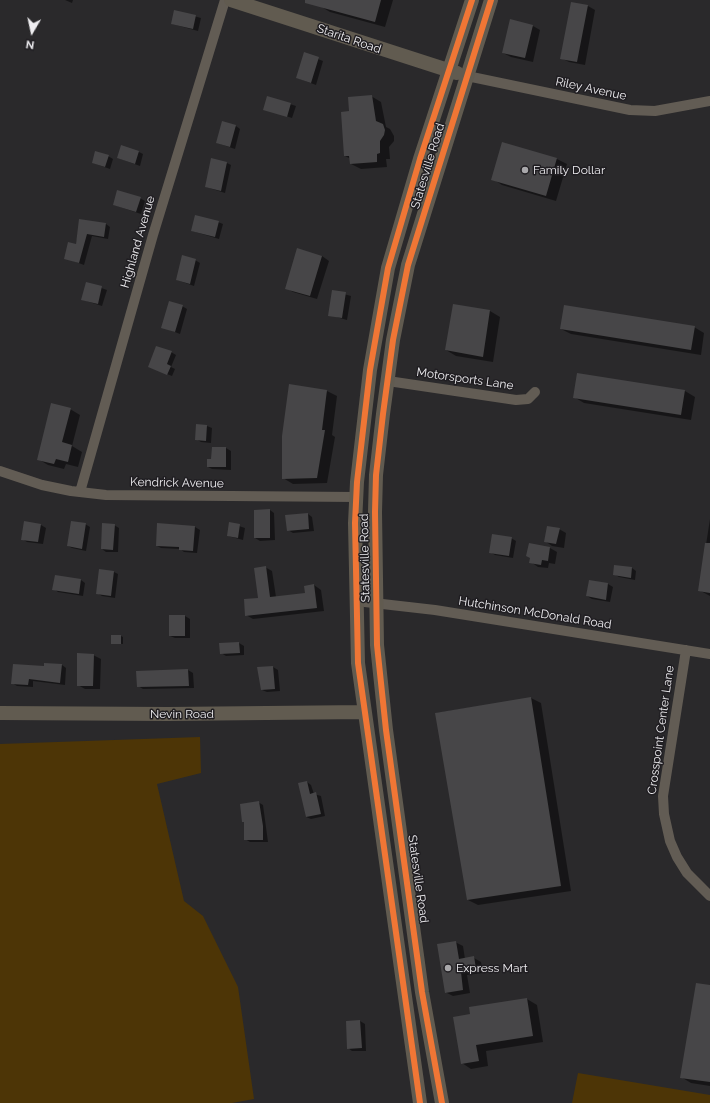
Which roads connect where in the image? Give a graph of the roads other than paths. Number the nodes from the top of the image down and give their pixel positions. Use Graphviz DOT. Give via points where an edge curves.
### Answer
graph roads {
  1 [pos="225,0"];
  2 [pos="231,0"];
  3 [pos="472,0"];
  4 [pos="490,0"];
  5 [pos="449,71"];
  6 [pos="467,76"];
  7 [pos="710,101"];
  8 [pos="388,381"];
  9 [pos="535,392"];
  10 [pos="0,471"];
  11 [pos="80,492"];
  12 [pos="356,497"];
  13 [pos="356,601"];
  14 [pos="376,603"];
  15 [pos="686,650"];
  16 [pos="710,654"];
  17 [pos="365,712"];
  18 [pos="0,713"];
  19 [pos="710,896"];
  20 [pos="420,1103"];
  21 [pos="442,1103"];
  1 -- 11 [label="street, Highland Avenue" via="155,228"];
  2 -- 5 [label="main road, Starita Road"];
  3 -- 5 [label="main road, Statesville Road"];
  4 -- 6 [label="main road, Statesville Road"];
  5 -- 6 [label="main road, Starita Road"];
  5 -- 12 [label="main road, Statesville Road" via="388,268 370,370"];
  6 -- 7 [label="street, Riley Avenue" via="630,110 655,111"];
  6 -- 8 [label="main road, Statesville Road" via="408,265"];
  8 -- 9 [label="street, Motorsports Lane" via="516,400 528,398"];
  8 -- 14 [label="main road, Statesville Road" via="376,475"];
  10 -- 11 [label="street, Kendrick Avenue" via="42,485"];
  11 -- 12 [label="street, Kendrick Avenue" via="166,496"];
  12 -- 13 [label="main road, Statesville Road"];
  13 -- 14 [label="street, Hutchinson McDonald Road"];
  13 -- 17 [label="main road, Statesville Road" via="358,664"];
  14 -- 15 [label="street, Hutchinson McDonald Road"];
  14 -- 21 [label="main road, Statesville Road" via="386,730 422,992"];
  15 -- 16 [label="street, Hutchinson McDonald Road"];
  15 -- 19 [label="street, Crosspoint Center Lane" via="663,796 664,814 670,841 677,857 687,873"];
  17 -- 18 [label="main road, Nevin Road"];
  17 -- 20 [label="main road, Statesville Road"];
}
